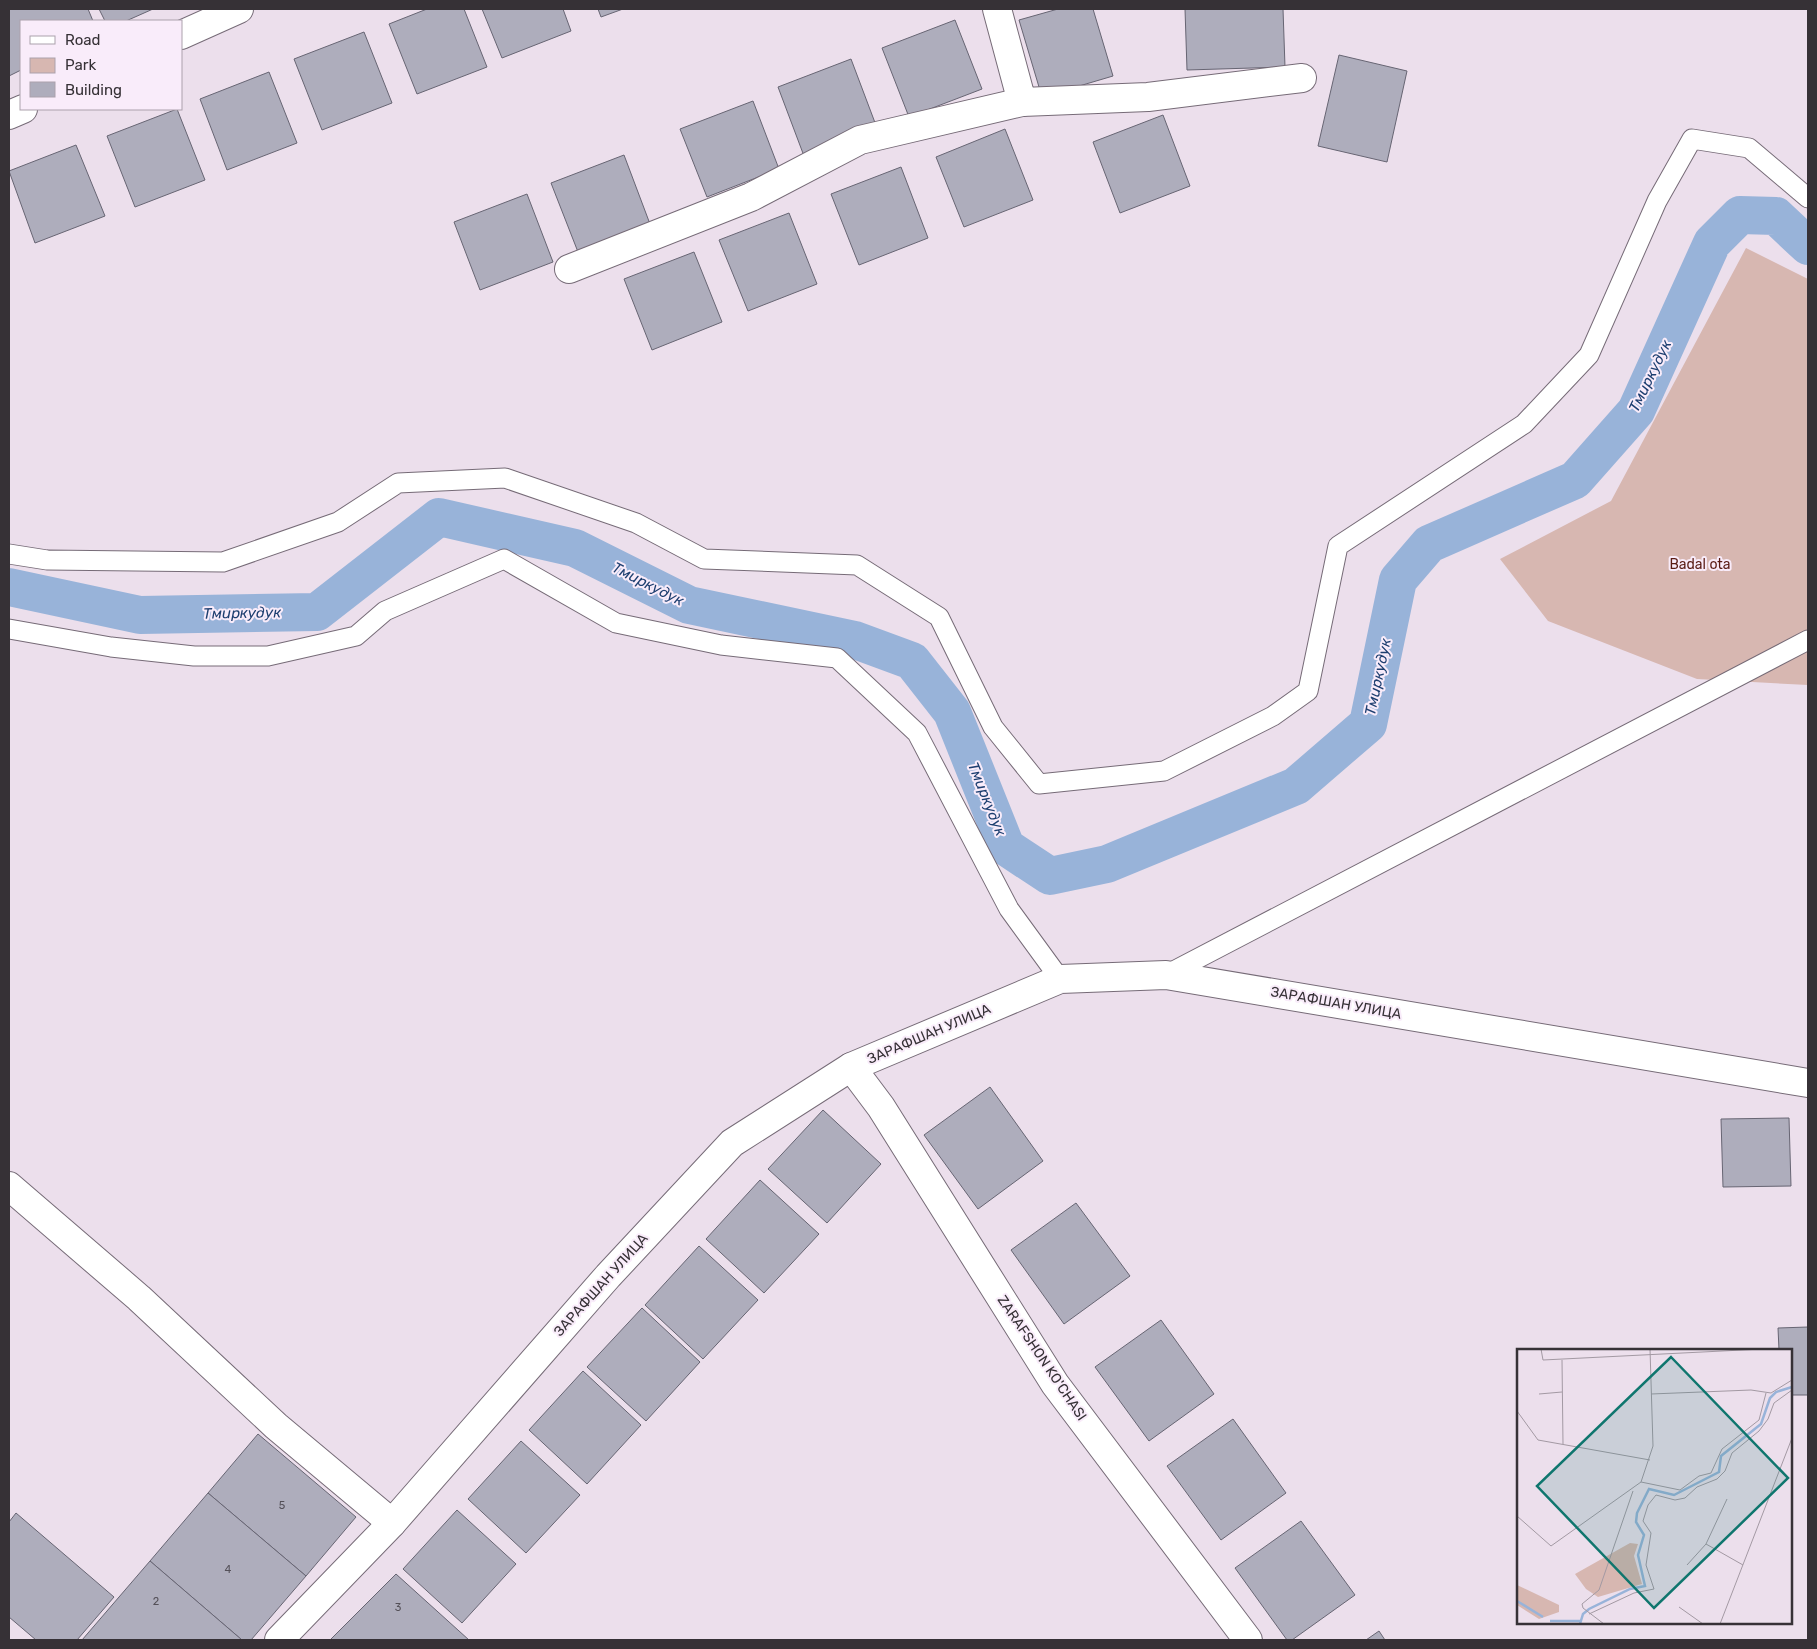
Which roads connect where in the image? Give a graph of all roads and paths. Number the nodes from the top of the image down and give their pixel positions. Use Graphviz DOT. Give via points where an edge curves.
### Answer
graph roads {
  1 [pos="239,9"];
  2 [pos="997,9"];
  3 [pos="182,36"];
  4 [pos="1302,78"];
  5 [pos="1022,102"];
  6 [pos="21,110"];
  7 [pos="9,115"];
  8 [pos="1808,198"];
  9 [pos="569,269"];
  10 [pos="9,554"];
  11 [pos="9,630"];
  12 [pos="1808,640"];
  13 [pos="1166,975"];
  14 [pos="1060,979"];
  15 [pos="851,1067"];
  16 [pos="1808,1083"];
  17 [pos="9,1186"];
  18 [pos="392,1523"];
  19 [pos="279,1640"];
  20 [pos="1248,1640"];
  1 -- 3 [label="street"];
  2 -- 5 [label="street"];
  4 -- 5 [label="street" via="1148,97"];
  5 -- 9 [label="street" via="860,140 751,197"];
  6 -- 7 [label="street"];
  8 -- 10 [label="lane" via="1749,148 1692,139 1657,200 1589,355 1524,424 1338,546 1308,691 1273,716 1164,770 1039,784 993,727 939,617 857,565 704,559 636,523 505,478 398,483 338,522 223,562 47,560"];
  11 -- 14 [label="lane" via="194,656 268,656 356,636 385,611 504,559 616,623 721,645 837,658 917,733 1009,909"];
  12 -- 13 [label="lane"];
  13 -- 14 [label="street, ЗАРАФШАН УЛИЦА"];
  13 -- 16 [label="street, ЗАРАФШАН УЛИЦА"];
  14 -- 15 [label="street, ЗАРАФШАН УЛИЦА"];
  15 -- 18 [label="street, ЗАРАФШАН УЛИЦА" via="732,1143 608,1276"];
  15 -- 20 [label="street, ZARAFSHON KO'CHASI" via="881,1107 1056,1384"];
  17 -- 18 [label="street" via="139,1298 276,1426"];
  18 -- 19 [label="street, ЗАРАФШАН УЛИЦА"];
}
